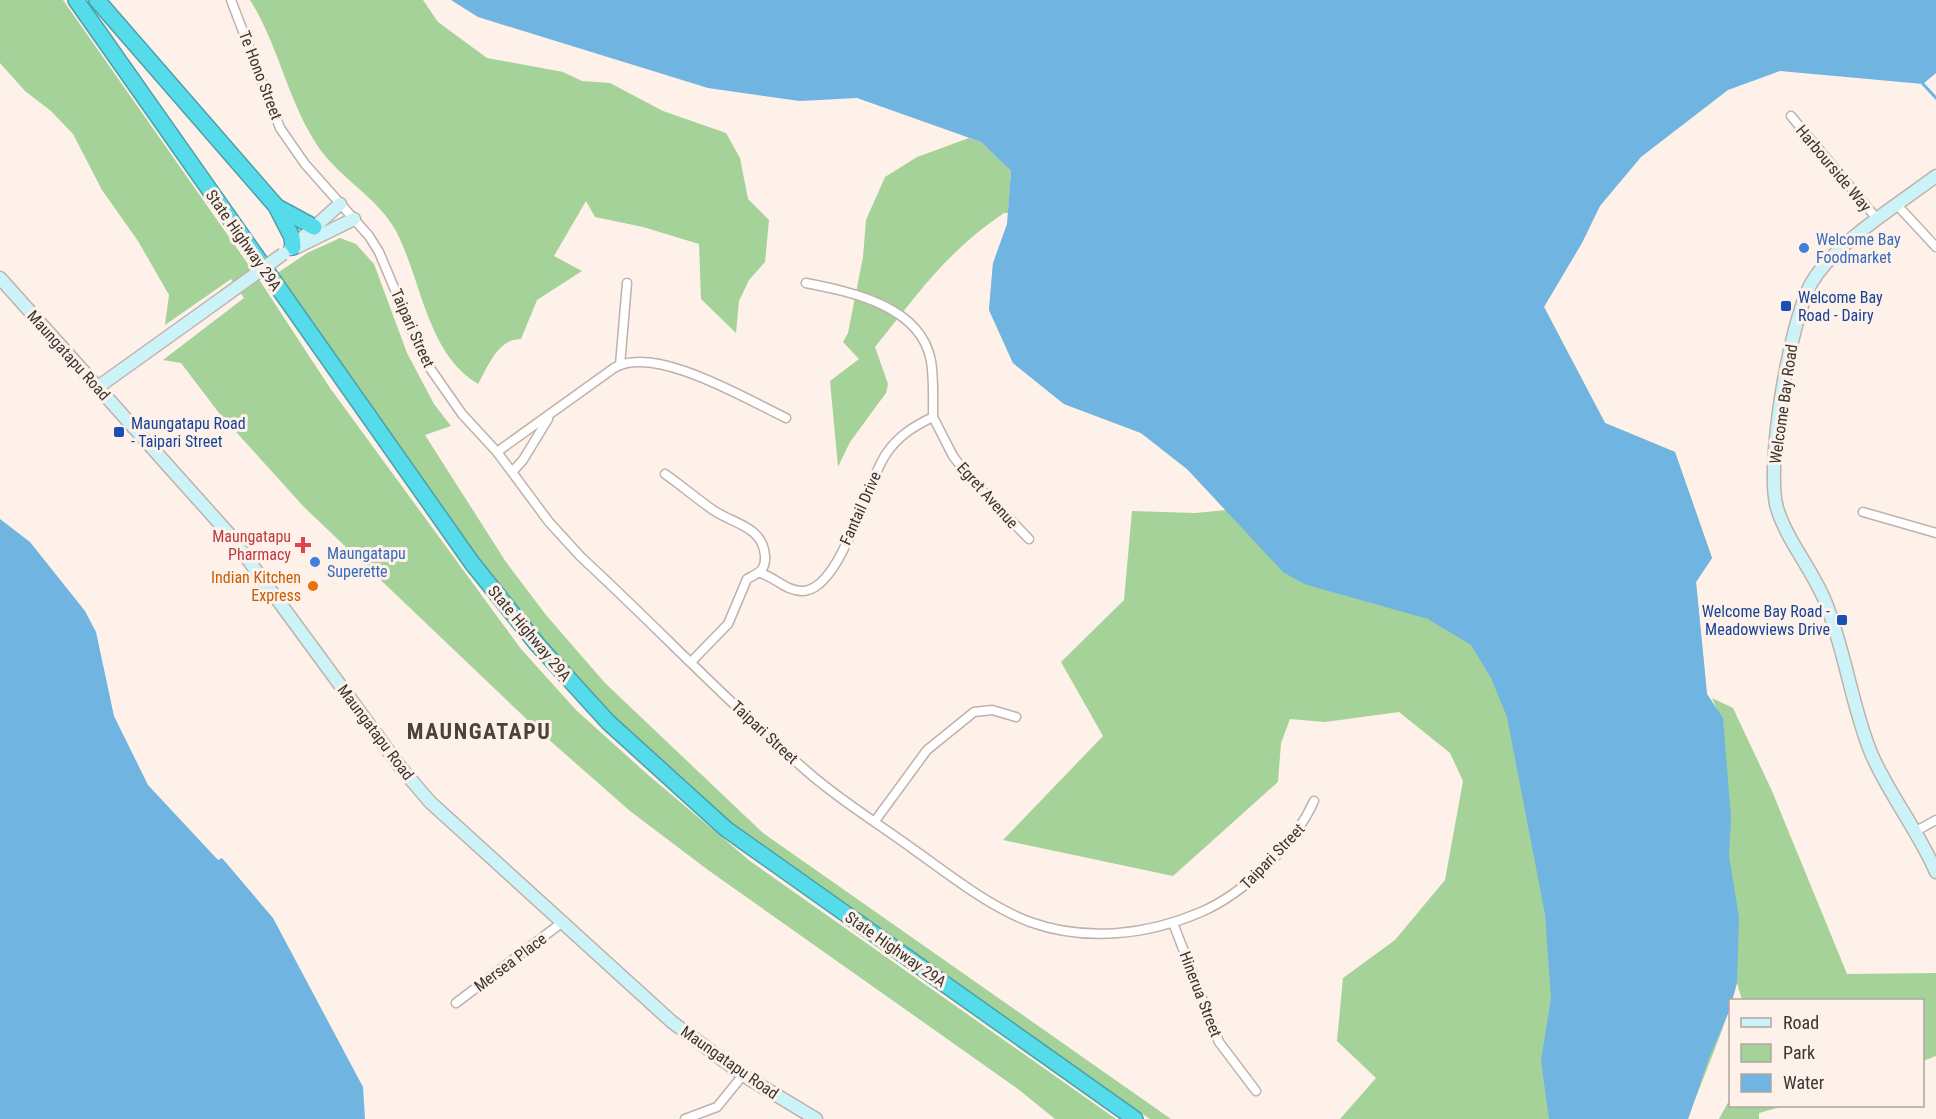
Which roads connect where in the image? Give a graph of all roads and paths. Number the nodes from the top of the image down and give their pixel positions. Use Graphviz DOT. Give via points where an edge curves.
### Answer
graph roads {
  1 [pos="76,0"];
  2 [pos="97,0"];
  3 [pos="231,0"];
  4 [pos="1791,116"];
  5 [pos="1936,176"];
  6 [pos="340,204"];
  7 [pos="1897,205"];
  8 [pos="276,206"];
  9 [pos="354,219"];
  10 [pos="1878,220"];
  11 [pos="314,227"];
  12 [pos="1936,247"];
  13 [pos="288,250"];
  14 [pos="0,278"];
  15 [pos="627,283"];
  16 [pos="806,283"];
  17 [pos="620,365"];
  18 [pos="98,387"];
  19 [pos="552,414"];
  20 [pos="933,417"];
  21 [pos="786,418"];
  22 [pos="497,452"];
  23 [pos="513,471"];
  24 [pos="665,474"];
  25 [pos="1863,512"];
  26 [pos="1936,533"];
  27 [pos="1029,539"];
  28 [pos="760,573"];
  29 [pos="692,663"];
  30 [pos="1016,717"];
  31 [pos="1314,801"];
  32 [pos="1936,820"];
  33 [pos="875,821"];
  34 [pos="1916,831"];
  35 [pos="1936,872"];
  36 [pos="564,921"];
  37 [pos="1173,923"];
  38 [pos="456,1003"];
  39 [pos="743,1075"];
  40 [pos="1256,1091"];
  41 [pos="686,1119"];
  42 [pos="816,1119"];
  43 [pos="1135,1119"];
  1 -- 43 [label="highway, State Highway 29A" via="472,563 579,691 646,759 726,829"];
  2 -- 8 [label="highway"];
  3 -- 6 [label="street, Te Hono Street" via="280,128"];
  4 -- 10 [label="street, Harbourside Way"];
  5 -- 7 [label="street, Welcome Bay Road"];
  6 -- 9 [label="street, Taipari Street"];
  6 -- 11 [label="street"];
  7 -- 10 [label="street, Welcome Bay Road"];
  7 -- 12 [label="street"];
  8 -- 11 [label="highway"];
  8 -- 13 [label="highway" via="292,237"];
  9 -- 13 [label="street"];
  9 -- 22 [label="street, Taipari Street" via="387,268 425,362 462,414"];
  10 -- 34 [label="street, Welcome Bay Road" via="1826,264 1813,280 1799,311 1778,418 1773,482 1780,517 1830,614 1870,751"];
  11 -- 13 [label="street"];
  13 -- 18 [label="street, bridge"];
  14 -- 18 [label="street, Maungatapu Road"];
  15 -- 17 [label="street"];
  16 -- 20 [label="street" via="861,295 909,322 922,339 931,362"];
  17 -- 19 [label="street"];
  17 -- 21 [label="street" via="638,360 670,367 724,386"];
  18 -- 36 [label="street, Maungatapu Road" via="231,535 430,802"];
  19 -- 22 [label="street"];
  19 -- 23 [label="street"];
  20 -- 27 [label="street, Egret Avenue" via="969,477"];
  20 -- 28 [label="street, Fantail Drive" via="915,425 886,453 838,559 819,586 792,590"];
  22 -- 23 [label="street, Taipari Street"];
  23 -- 29 [label="street, Taipari Street" via="549,522 581,557"];
  24 -- 28 [label="street" via="712,509 748,528 762,543 765,562"];
  25 -- 26 [label="street"];
  28 -- 29 [label="street" via="747,579 728,624"];
  29 -- 33 [label="street, Taipari Street" via="810,774"];
  30 -- 33 [label="street" via="992,710 974,712 927,750"];
  31 -- 37 [label="street, Taipari Street" via="1301,827 1235,894"];
  32 -- 34 [label="street"];
  33 -- 37 [label="street, Taipari Street" via="980,896 1032,922 1114,934"];
  34 -- 35 [label="street, Welcome Bay Road"];
  36 -- 38 [label="street, Mersea Place"];
  36 -- 39 [label="street, Maungatapu Road" via="672,1022"];
  37 -- 40 [label="street, Hinerua Street" via="1219,1042"];
  39 -- 41 [label="street" via="717,1107"];
  39 -- 42 [label="street, Maungatapu Road"];
}
